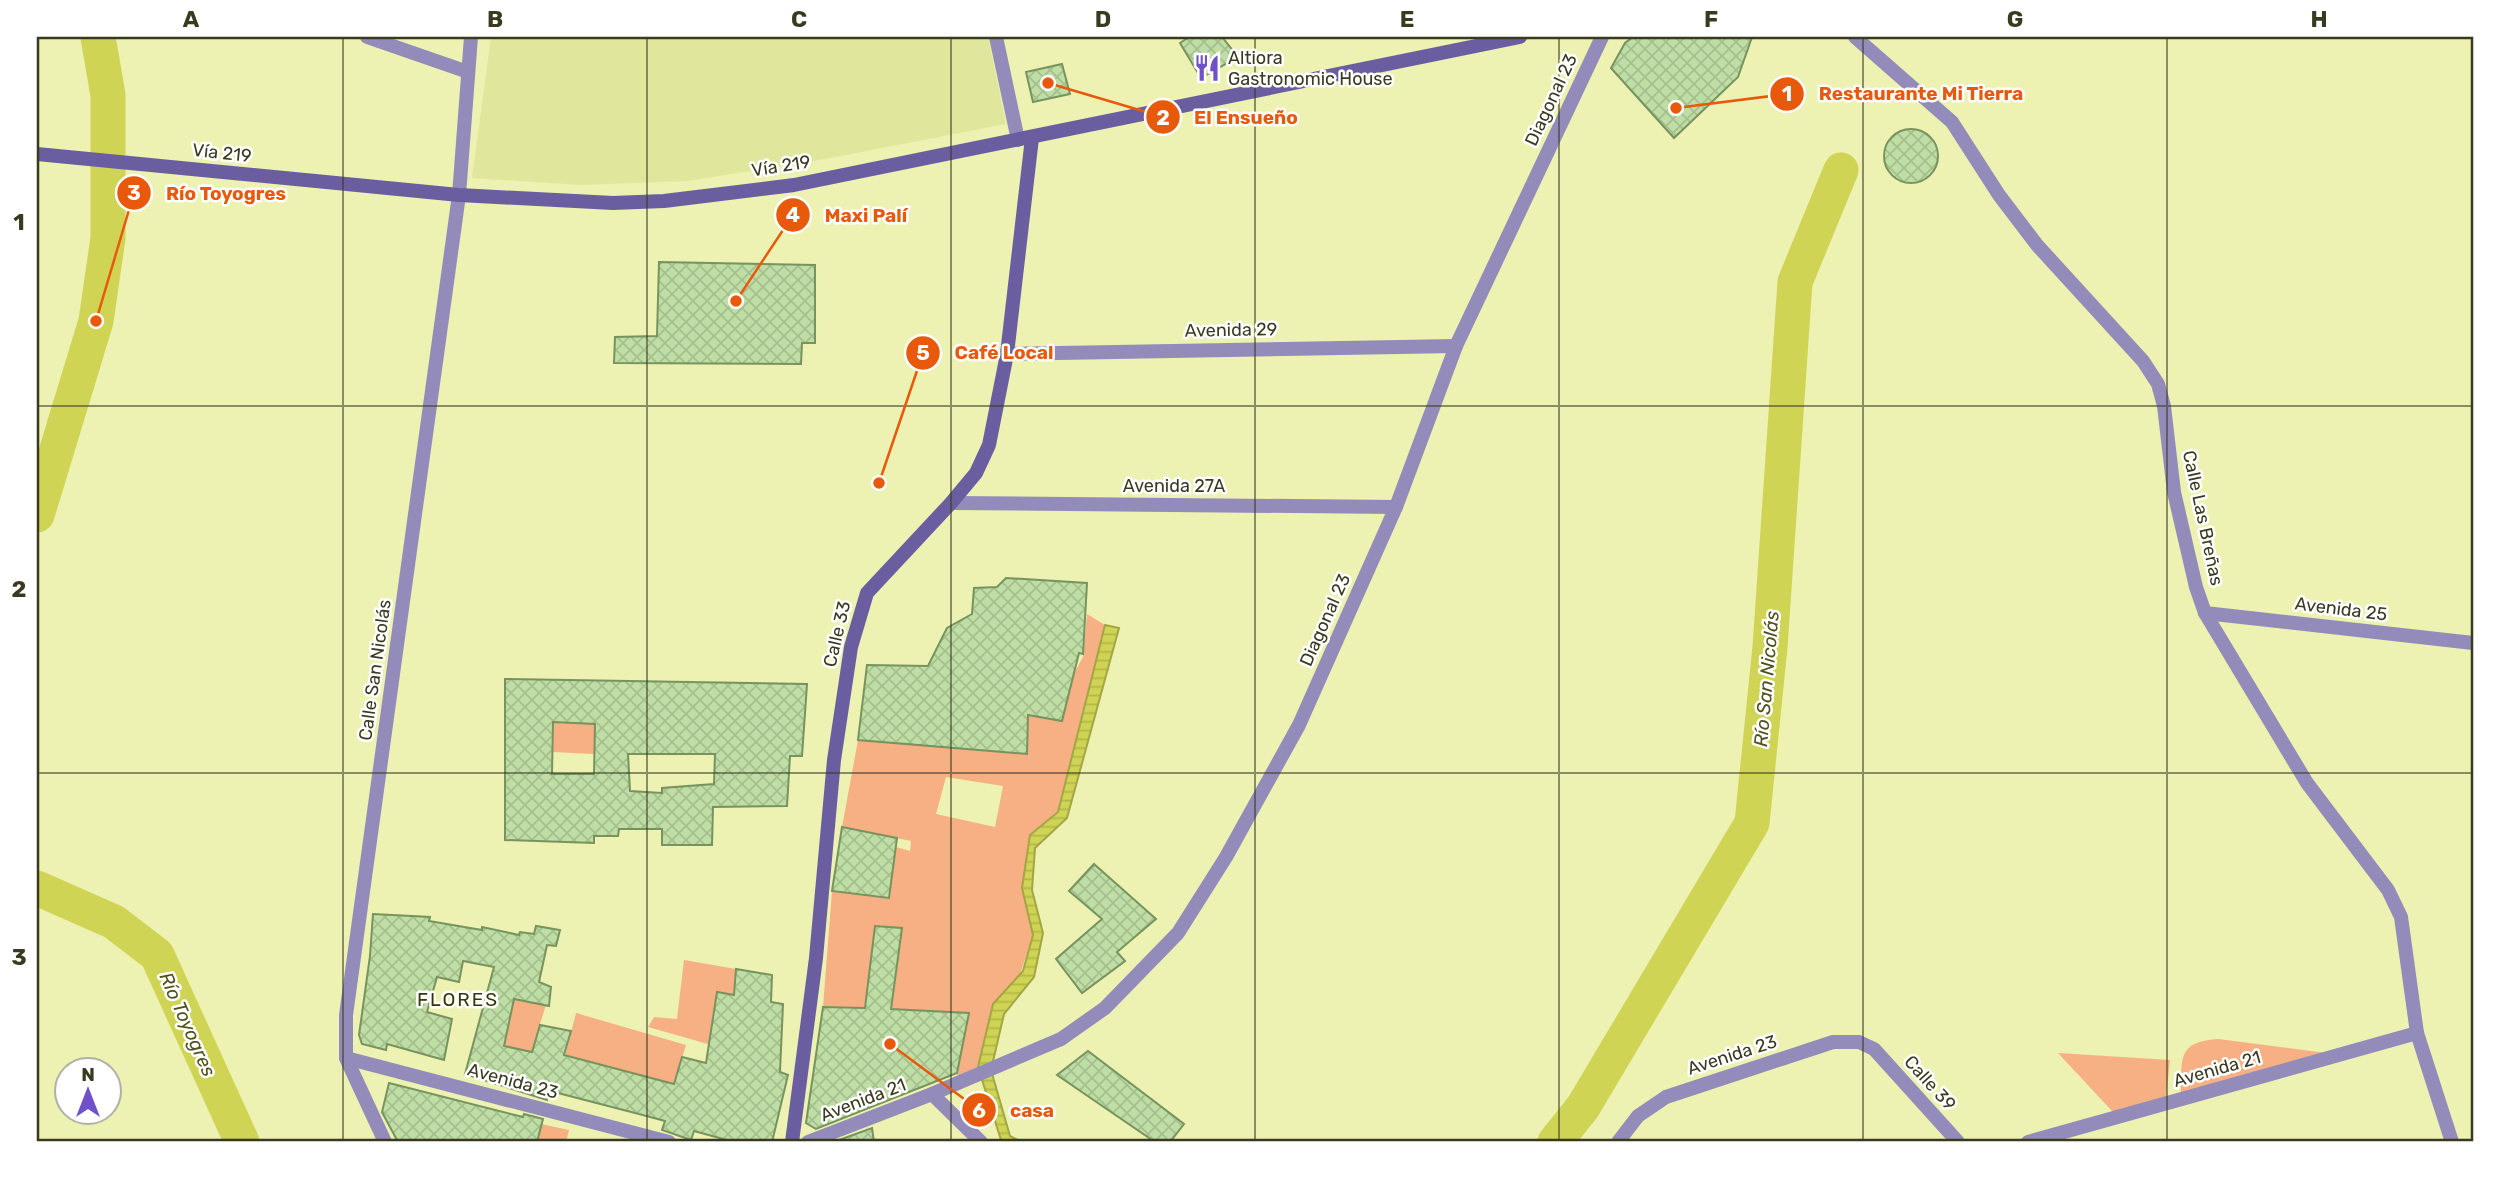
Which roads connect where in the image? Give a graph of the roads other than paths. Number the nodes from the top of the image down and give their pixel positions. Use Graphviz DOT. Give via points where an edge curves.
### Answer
graph roads {
  1 [pos="367,37"];
  2 [pos="471,37"];
  3 [pos="996,37"];
  4 [pos="1520,37"];
  5 [pos="1602,37"];
  6 [pos="1855,37"];
  7 [pos="468,72"];
  8 [pos="1025,139"];
  9 [pos="37,154"];
  10 [pos="459,195"];
  11 [pos="1456,346"];
  12 [pos="1007,354"];
  13 [pos="951,503"];
  14 [pos="1396,507"];
  15 [pos="2205,613"];
  16 [pos="2473,643"];
  17 [pos="2417,1032"];
  18 [pos="1874,1049"];
  19 [pos="346,1058"];
  20 [pos="932,1094"];
  21 [pos="385,1142"];
  22 [pos="669,1142"];
  23 [pos="792,1142"];
  24 [pos="808,1142"];
  25 [pos="981,1142"];
  26 [pos="1618,1142"];
  27 [pos="1958,1142"];
  28 [pos="2028,1142"];
  29 [pos="2452,1142"];
  1 -- 7 [label="street"];
  2 -- 7 [label="street, Calle San Nicolás"];
  3 -- 8 [label="street"];
  4 -- 8 [label="main road, Vía 219"];
  5 -- 11 [label="street, Diagonal 23"];
  6 -- 15 [label="street, Calle Las Breñas" via="1952,122 2037,246 2143,361 2158,384 2174,492"];
  7 -- 10 [label="street, Calle San Nicolás"];
  8 -- 10 [label="main road, Vía 219" via="794,185 664,201"];
  8 -- 12 [label="main road, Calle 33"];
  9 -- 10 [label="main road, Vía 219"];
  10 -- 19 [label="street, Calle San Nicolás" via="357,923"];
  11 -- 12 [label="street, Avenida 29"];
  11 -- 14 [label="street, Diagonal 23"];
  12 -- 13 [label="main road, Calle 33" via="989,445 976,473"];
  13 -- 14 [label="street, Avenida 27A"];
  13 -- 23 [label="main road, Calle 33" via="867,593 851,646"];
  14 -- 20 [label="street, Diagonal 23" via="1299,725 1178,933 1105,1008 1061,1039"];
  15 -- 16 [label="street, Avenida 25"];
  15 -- 17 [label="street, Calle Las Breñas" via="2306,783 2388,890 2402,917"];
  17 -- 28 [label="street, Avenida 21"];
  17 -- 29 [label="street, Calle Las Breñas"];
  18 -- 26 [label="street, Avenida 23" via="1859,1042 1833,1042 1666,1097 1638,1116"];
  18 -- 27 [label="street, Calle 39"];
  19 -- 21 [label="street, Calle San Nicolás"];
  19 -- 22 [label="street, Avenida 23"];
  20 -- 24 [label="street, Avenida 21"];
  20 -- 25 [label="street"];
}
